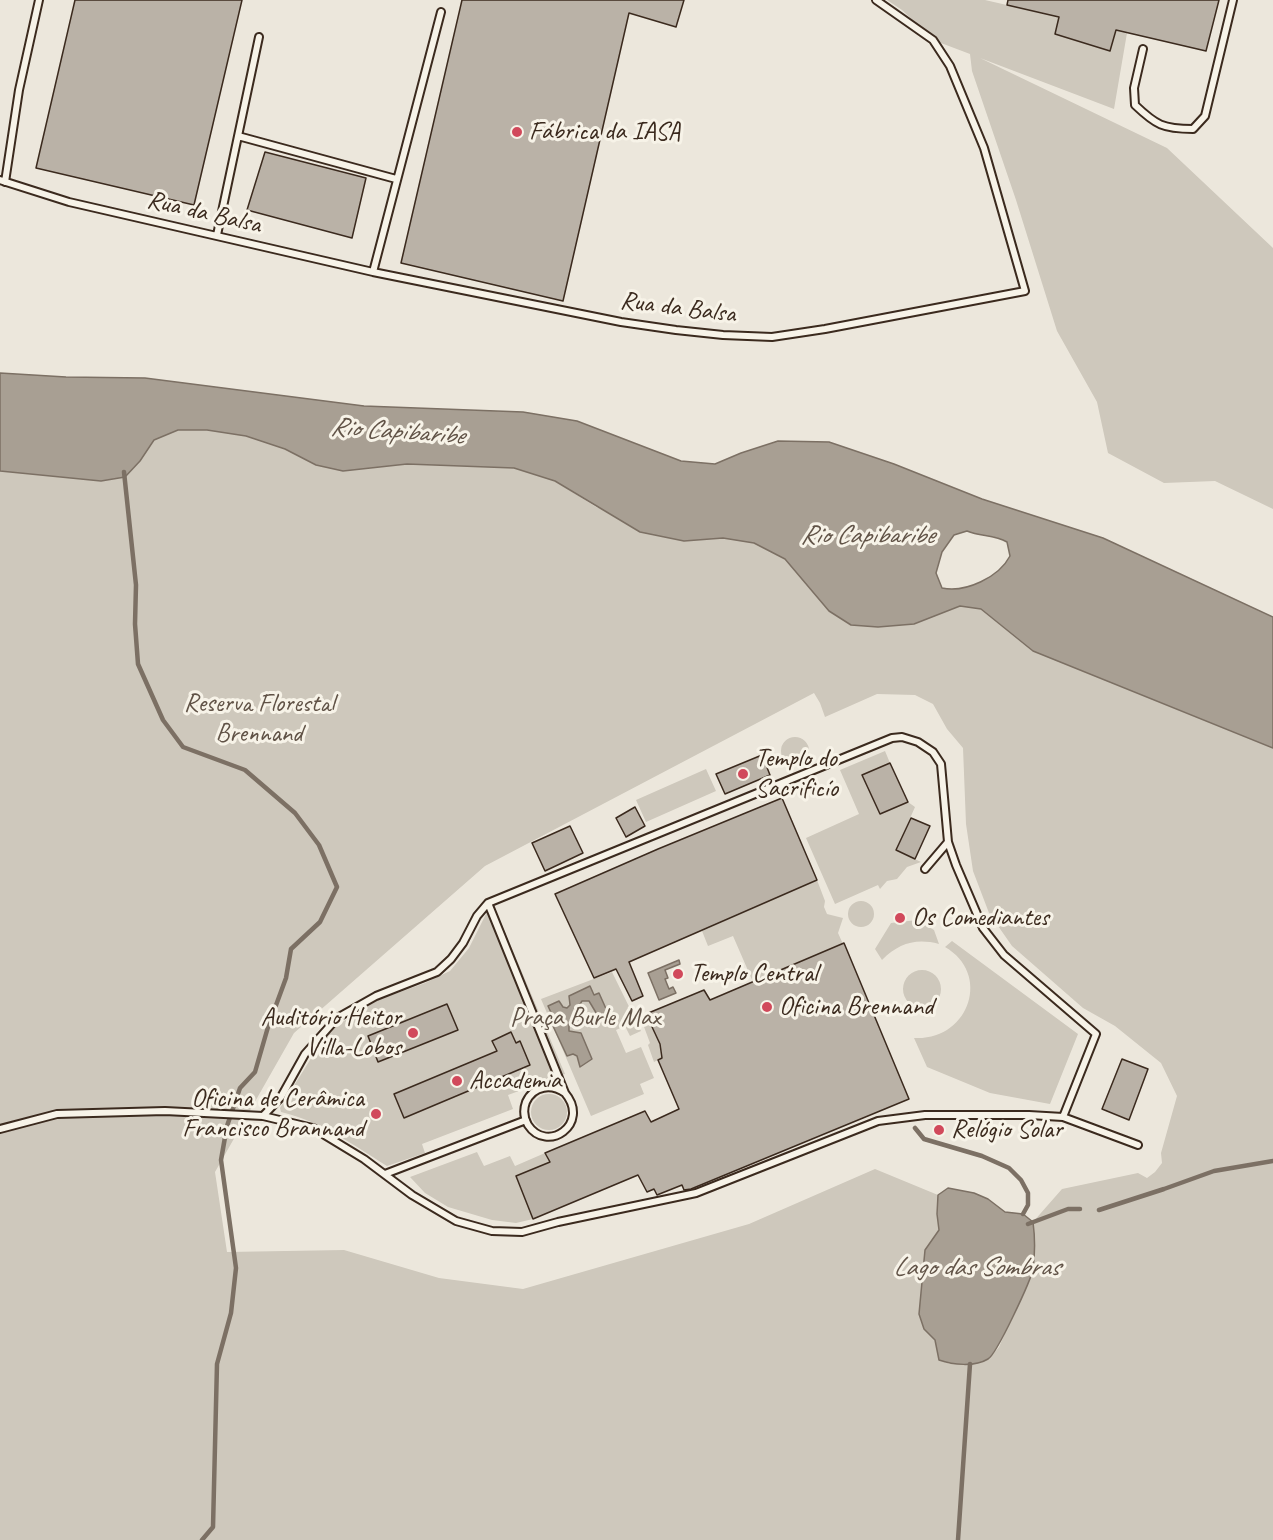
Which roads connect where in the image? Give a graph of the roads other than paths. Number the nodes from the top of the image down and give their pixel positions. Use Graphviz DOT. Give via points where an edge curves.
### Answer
graph roads {
  1 [pos="39,0"];
  2 [pos="876,0"];
  3 [pos="1233,0"];
  4 [pos="441,12"];
  5 [pos="259,37"];
  6 [pos="1143,48"];
  7 [pos="238,136"];
  8 [pos="396,179"];
  9 [pos="3,181"];
  10 [pos="217,235"];
  11 [pos="372,272"];
  12 [pos="948,842"];
  13 [pos="925,869"];
  14 [pos="488,903"];
  15 [pos="566,1094"];
  16 [pos="263,1116"];
  17 [pos="1063,1117"];
  18 [pos="526,1120"];
  19 [pos="0,1129"];
  20 [pos="1138,1145"];
  21 [pos="385,1174"];
  1 -- 9 [label="lane"];
  2 -- 11 [label="lane, Rua da Balsa" via="933,40 950,66 984,148 1025,291 772,337 621,322"];
  3 -- 6 [label="lane" via="1205,116 1193,129 1170,129 1151,120 1135,105 1134,88"];
  4 -- 8 [label="lane"];
  5 -- 7 [label="lane"];
  7 -- 8 [label="lane"];
  7 -- 10 [label="lane"];
  8 -- 11 [label="lane"];
  9 -- 10 [label="lane, Rua da Balsa" via="69,202"];
  10 -- 11 [label="lane, Rua da Balsa"];
  12 -- 13 [label="lane"];
  12 -- 14 [label="lane" via="941,764 933,752 918,742 892,738"];
  12 -- 17 [label="lane" via="983,928 1004,955 1096,1034"];
  14 -- 15 [label="lane"];
  14 -- 16 [label="lane" via="463,943 437,972 376,996 337,1018 305,1054 281,1097"];
  15 -- 18 [label="lane" via="553,1087 538,1089 525,1106"];
  15 -- 18 [label="lane" via="573,1116 566,1130 543,1136"];
  16 -- 19 [label="lane" via="165,1111 57,1114"];
  16 -- 21 [label="lane" via="313,1128"];
  17 -- 20 [label="lane"];
  17 -- 21 [label="lane" via="925,1115 878,1121 696,1193 522,1232 492,1231 456,1221"];
  18 -- 21 [label="lane"];
}
